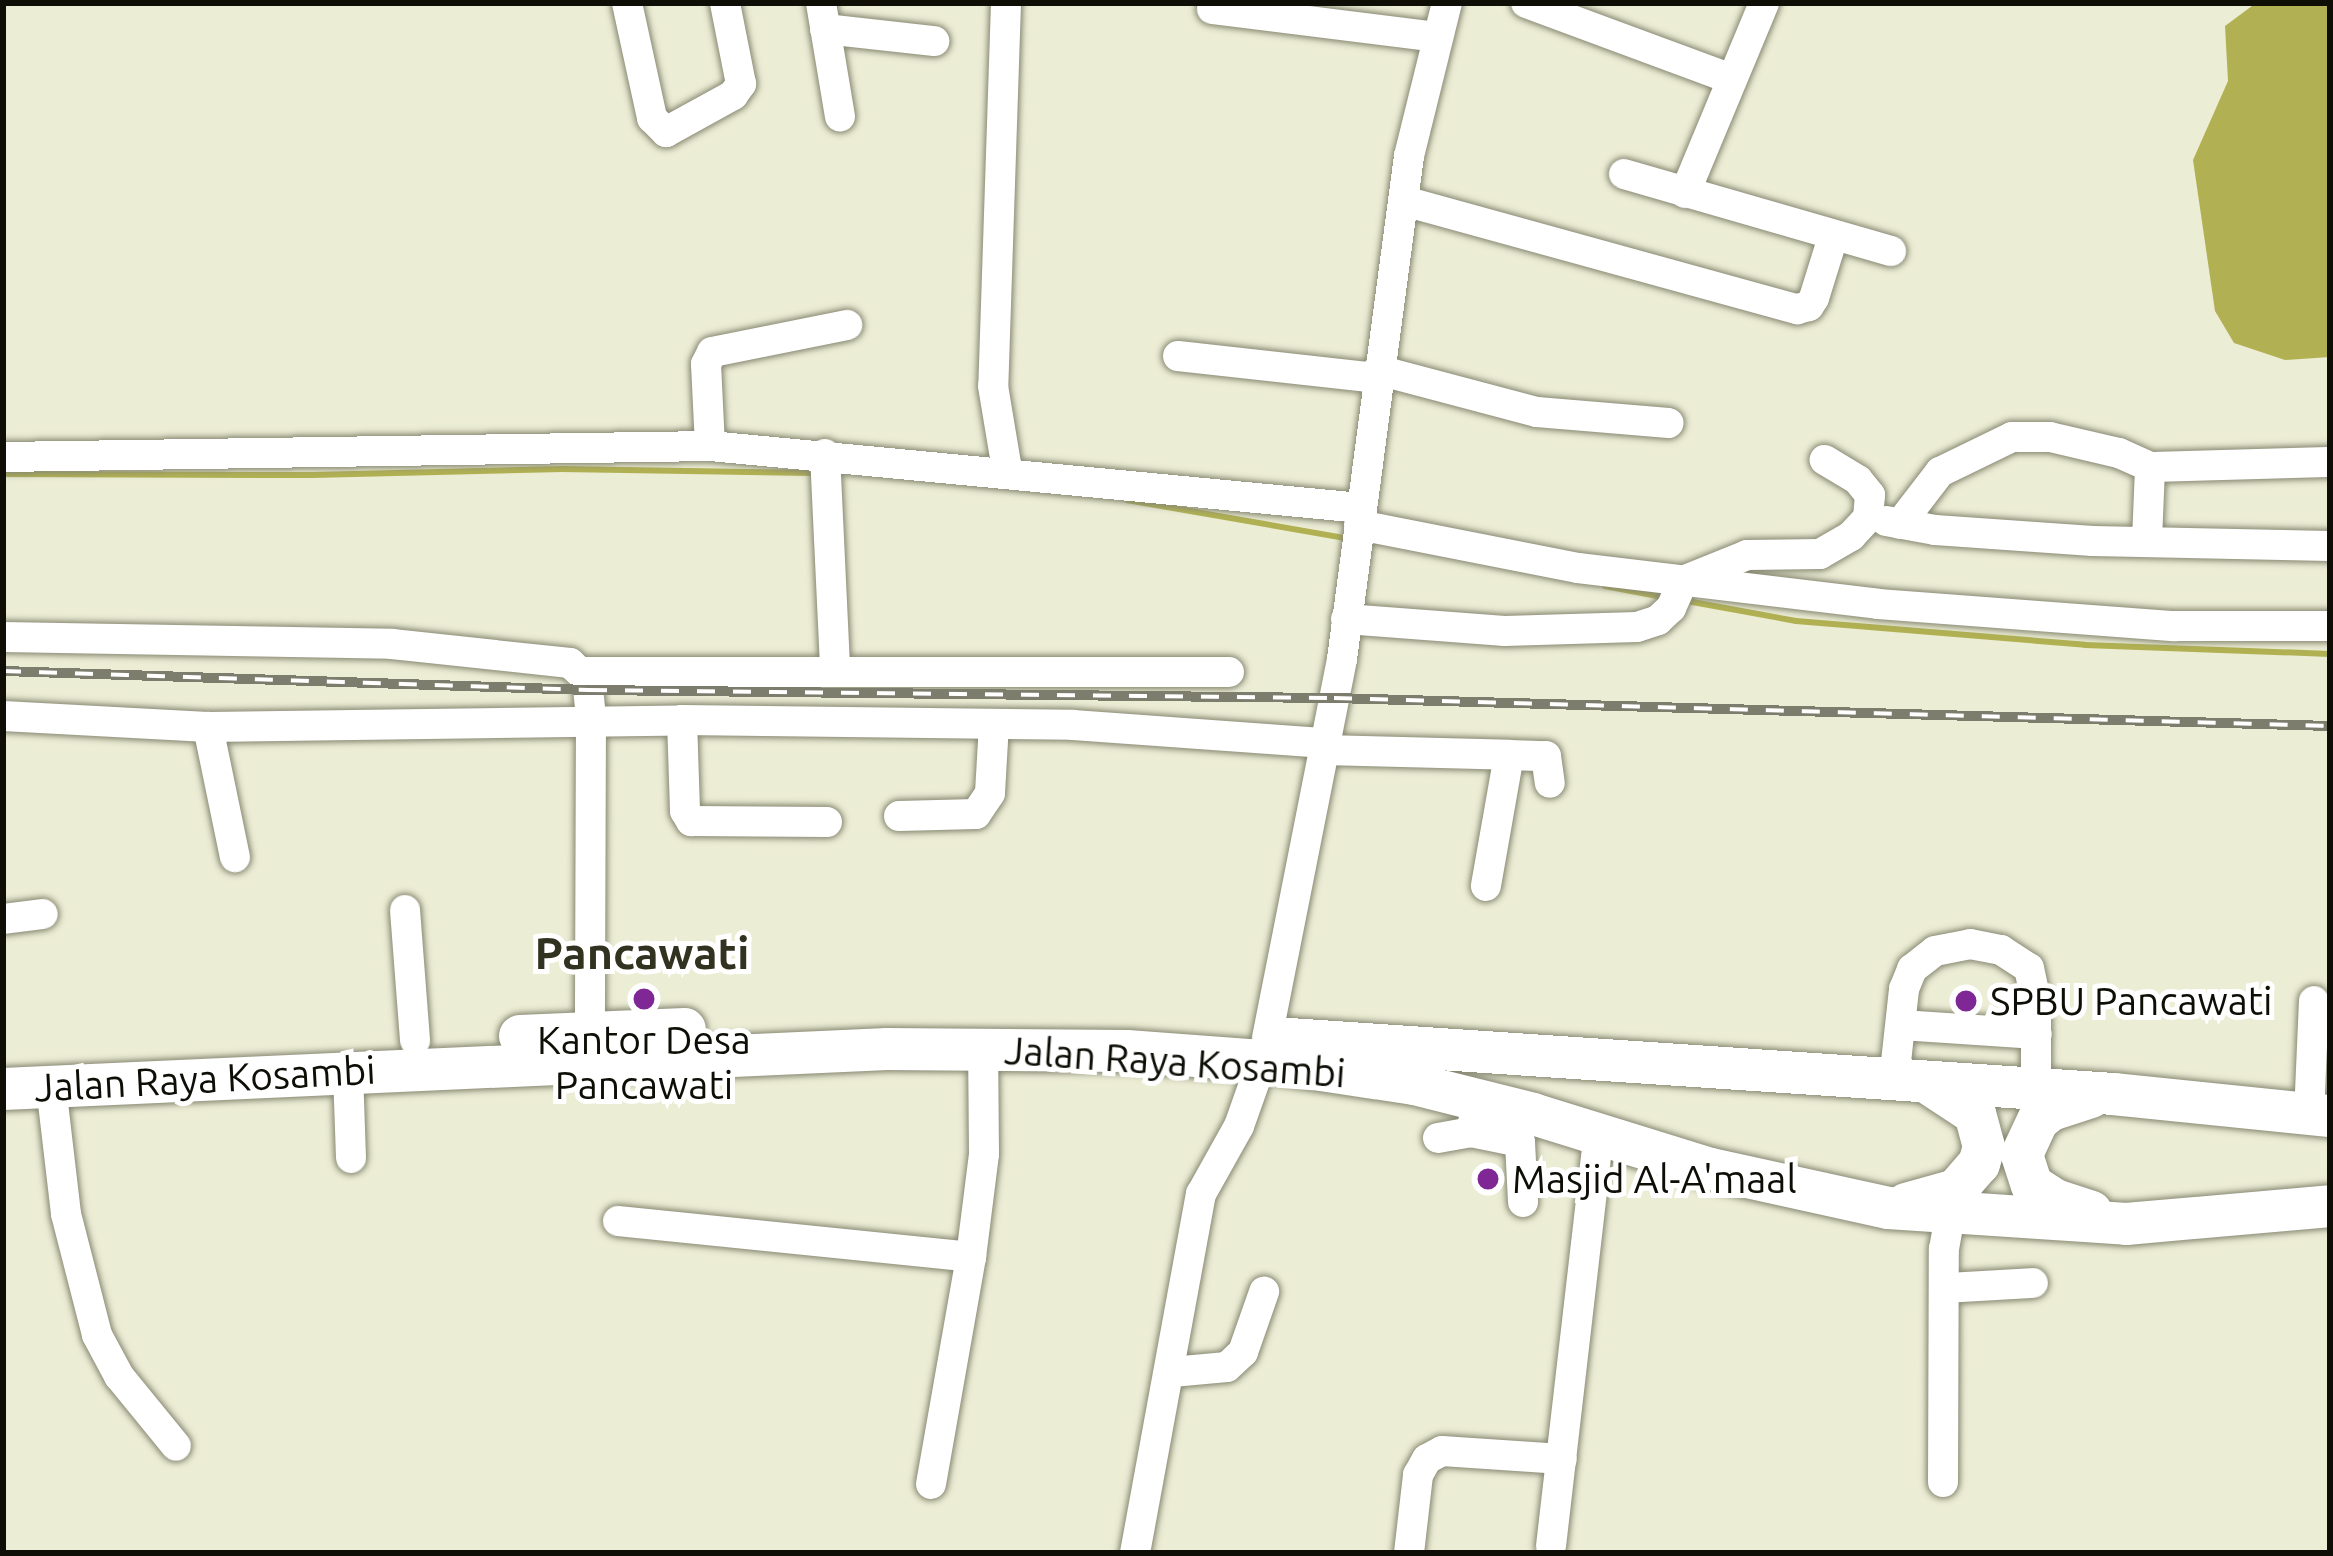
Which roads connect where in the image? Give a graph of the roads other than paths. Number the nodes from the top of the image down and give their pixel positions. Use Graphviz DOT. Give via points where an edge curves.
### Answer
graph roads {
  1 [pos="627,3"];
  2 [pos="724,3"];
  3 [pos="1006,3"];
  4 [pos="1447,3"];
  5 [pos="1526,3"];
  6 [pos="1764,3"];
  7 [pos="1212,9"];
  8 [pos="825,27"];
  9 [pos="1437,38"];
  10 [pos="934,41"];
  11 [pos="1731,79"];
  12 [pos="840,116"];
  13 [pos="1624,174"];
  14 [pos="1685,193"];
  15 [pos="1404,201"];
  16 [pos="1832,236"];
  17 [pos="1891,251"];
  18 [pos="847,325"];
  19 [pos="1178,356"];
  20 [pos="1377,374"];
  21 [pos="1669,423"];
  22 [pos="710,446"];
  23 [pos="3,457"];
  24 [pos="1825,460"];
  25 [pos="2330,462"];
  26 [pos="2150,466"];
  27 [pos="1006,470"];
  28 [pos="825,471"];
  29 [pos="1868,518"];
  30 [pos="1359,524"];
  31 [pos="1900,524"];
  32 [pos="2147,540"];
  33 [pos="2330,546"];
  34 [pos="1796,554"];
  35 [pos="1781,592"];
  36 [pos="1678,593"];
  37 [pos="1346,620"];
  38 [pos="2330,626"];
  39 [pos="3,637"];
  40 [pos="835,669"];
  41 [pos="583,672"];
  42 [pos="1229,673"];
  43 [pos="3,716"];
  44 [pos="682,720"];
  45 [pos="591,721"];
  46 [pos="994,724"];
  47 [pos="208,727"];
  48 [pos="1324,747"];
  49 [pos="1509,755"];
  50 [pos="1550,783"];
  51 [pos="899,816"];
  52 [pos="827,822"];
  53 [pos="235,856"];
  54 [pos="1486,886"];
  55 [pos="405,910"];
  56 [pos="43,914"];
  57 [pos="3,919"];
  58 [pos="2314,1001"];
  59 [pos="1900,1025"];
  60 [pos="590,1032"];
  61 [pos="2037,1034"];
  62 [pos="983,1048"];
  63 [pos="432,1049"];
  64 [pos="1264,1049"];
  65 [pos="3,1060"];
  66 [pos="348,1072"];
  67 [pos="1910,1081"];
  68 [pos="51,1086"];
  69 [pos="3,1089"];
  70 [pos="2036,1089"];
  71 [pos="2113,1094"];
  72 [pos="2320,1115"];
  73 [pos="1475,1116"];
  74 [pos="1599,1133"];
  75 [pos="1438,1138"];
  76 [pos="351,1158"];
  77 [pos="1523,1202"];
  78 [pos="2330,1206"];
  79 [pos="1888,1208"];
  80 [pos="1950,1214"];
  81 [pos="618,1221"];
  82 [pos="2126,1224"];
  83 [pos="971,1257"];
  84 [pos="2033,1283"];
  85 [pos="1946,1288"];
  86 [pos="1264,1292"];
  87 [pos="1172,1372"];
  88 [pos="176,1446"];
  89 [pos="1562,1459"];
  90 [pos="1943,1482"];
  91 [pos="931,1484"];
  92 [pos="1551,1546"];
  93 [pos="1135,1553"];
  94 [pos="1409,1553"];
  1 -- 2 [label="street" via="652,118 667,132 741,84"];
  3 -- 27 [label="street" via="993,386"];
  4 -- 9 [label="street"];
  5 -- 11 [label="street"];
  6 -- 11 [label="street"];
  7 -- 9 [label="street"];
  8 -- 10 [label="street"];
  8 -- 12 [label="street"];
  9 -- 15 [label="street"];
  11 -- 14 [label="street"];
  13 -- 14 [label="street"];
  14 -- 16 [label="street"];
  15 -- 16 [label="street" via="1797,309 1814,298"];
  15 -- 20 [label="street"];
  16 -- 17 [label="street"];
  18 -- 22 [label="street" via="712,352"];
  19 -- 20 [label="street"];
  20 -- 21 [label="street" via="1537,412"];
  20 -- 30 [label="street"];
  22 -- 23 [label="street"];
  22 -- 28 [label="street"];
  24 -- 29 [label="street" via="1870,495"];
  25 -- 26 [label="street"];
  26 -- 31 [label="street" via="2050,437 2012,437 1940,472"];
  26 -- 32 [label="street"];
  27 -- 28 [label="street"];
  27 -- 30 [label="street"];
  28 -- 40 [label="street"];
  29 -- 31 [label="street"];
  29 -- 34 [label="street" via="1835,548"];
  30 -- 36 [label="street"];
  30 -- 37 [label="street"];
  31 -- 32 [label="street"];
  32 -- 33 [label="street"];
  34 -- 35 [label="street"];
  34 -- 36 [label="street" via="1747,555"];
  35 -- 36 [label="street"];
  35 -- 38 [label="street" via="2034,618"];
  36 -- 37 [label="street" via="1658,620 1609,632"];
  37 -- 48 [label="street"];
  39 -- 41 [label="street" via="457,647 555,657"];
  40 -- 41 [label="street"];
  40 -- 42 [label="street"];
  41 -- 45 [label="street"];
  43 -- 47 [label="street"];
  44 -- 45 [label="street"];
  44 -- 46 [label="street"];
  44 -- 52 [label="street" via="692,820"];
  45 -- 47 [label="street"];
  45 -- 60 [label="street"];
  46 -- 48 [label="street"];
  46 -- 51 [label="street" via="990,793 976,814"];
  47 -- 53 [label="street"];
  48 -- 49 [label="street"];
  48 -- 64 [label="street"];
  49 -- 50 [label="street" via="1546,756"];
  49 -- 54 [label="street"];
  55 -- 63 [label="street"];
  56 -- 57 [label="street"];
  58 -- 72 [label="street"];
  59 -- 61 [label="street"];
  59 -- 61 [label="street" via="1912,969 1935,951 1970,944 2029,968"];
  59 -- 67 [label="street"];
  60 -- 63 [label="highway, Jalan Raya Kosambi"];
  60 -- 64 [label="highway, Jalan Raya Kosambi" via="1087,1024"];
  61 -- 70 [label="street"];
  62 -- 63 [label="highway, Jalan Raya Kosambi"];
  62 -- 64 [label="highway, Jalan Raya Kosambi"];
  62 -- 83 [label="street" via="984,1154"];
  63 -- 65 [label="highway, Jalan Raya Kosambi"];
  63 -- 66 [label="highway, Jalan Raya Kosambi"];
  64 -- 67 [label="highway, Jalan Raya Kosambi"];
  64 -- 73 [label="highway, Jalan Raya Kosambi"];
  64 -- 87 [label="street" via="1239,1126 1201,1194"];
  66 -- 68 [label="highway, Jalan Raya Kosambi"];
  66 -- 76 [label="street"];
  67 -- 70 [label="highway, Jalan Raya Kosambi"];
  67 -- 79 [label="highway" via="1975,1114 1982,1157 1955,1190"];
  68 -- 69 [label="highway, Jalan Raya Kosambi"];
  68 -- 88 [label="street" via="66,1214 97,1335"];
  70 -- 71 [label="highway, Jalan Raya Kosambi"];
  71 -- 72 [label="highway, Jalan Raya Kosambi"];
  71 -- 82 [label="highway" via="2050,1109 2031,1128 2022,1155 2042,1193"];
  73 -- 74 [label="highway, Jalan Raya Kosambi"];
  73 -- 75 [label="street"];
  73 -- 77 [label="street" via="1520,1142"];
  74 -- 79 [label="highway, Jalan Raya Kosambi" via="1711,1169"];
  74 -- 89 [label="street"];
  78 -- 82 [label="highway, Jalan Raya Kosambi"];
  79 -- 80 [label="highway, Jalan Raya Kosambi"];
  80 -- 82 [label="highway, Jalan Raya Kosambi"];
  80 -- 85 [label="street"];
  81 -- 83 [label="street"];
  83 -- 91 [label="street"];
  84 -- 85 [label="street"];
  85 -- 90 [label="street"];
  86 -- 87 [label="street" via="1243,1352 1227,1367"];
  87 -- 93 [label="street"];
  89 -- 92 [label="street"];
  89 -- 94 [label="street" via="1442,1451 1426,1459"];
}
